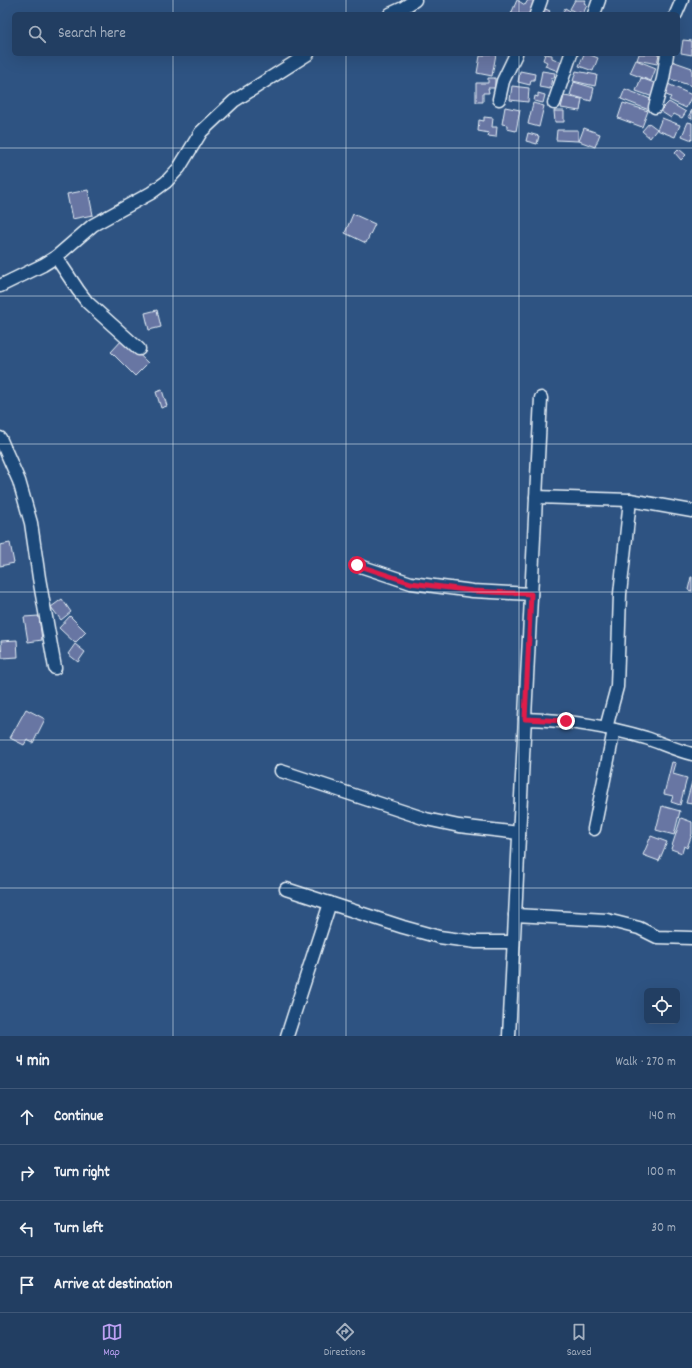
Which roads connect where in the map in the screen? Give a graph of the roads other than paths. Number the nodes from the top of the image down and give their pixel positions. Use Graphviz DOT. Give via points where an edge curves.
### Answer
graph roads {
  1 [pos="415,0"];
  2 [pos="541,0"];
  3 [pos="599,0"];
  4 [pos="682,0"];
  5 [pos="394,12"];
  6 [pos="537,12"];
  7 [pos="595,12"];
  8 [pos="677,12"];
  9 [pos="305,56"];
  10 [pos="515,56"];
  11 [pos="570,56"];
  12 [pos="667,56"];
  13 [pos="499,99"];
  14 [pos="554,103"];
  15 [pos="655,107"];
  16 [pos="56,256"];
  17 [pos="0,286"];
  18 [pos="139,349"];
  19 [pos="541,398"];
  20 [pos="0,438"];
  21 [pos="536,497"];
  22 [pos="630,500"];
  23 [pos="692,512"];
  24 [pos="357,565"];
  25 [pos="531,594"];
  26 [pos="55,668"];
  27 [pos="525,719"];
  28 [pos="610,729"];
  29 [pos="692,754"];
  30 [pos="281,771"];
  31 [pos="594,829"];
  32 [pos="519,833"];
  33 [pos="286,889"];
  34 [pos="330,904"];
  35 [pos="515,915"];
  36 [pos="692,938"];
  37 [pos="513,942"];
  38 [pos="287,1036"];
  39 [pos="508,1036"];
  1 -- 5 [label="street"];
  2 -- 6 [label="street"];
  3 -- 7 [label="street"];
  4 -- 8 [label="street"];
  9 -- 16 [label="street" via="234,101 201,132 179,168 166,182 151,194 93,225"];
  10 -- 13 [label="street" via="503,81"];
  11 -- 14 [label="street"];
  12 -- 15 [label="street"];
  16 -- 17 [label="street"];
  16 -- 18 [label="street" via="87,302"];
  19 -- 21 [label="street"];
  20 -- 26 [label="street" via="19,481 31,523"];
  21 -- 22 [label="street"];
  21 -- 25 [label="street"];
  22 -- 23 [label="street"];
  22 -- 28 [label="street" via="620,594 617,687"];
  24 -- 25 [label="street" via="411,583 473,591"];
  25 -- 27 [label="street"];
  27 -- 28 [label="street" via="566,721"];
  27 -- 32 [label="street"];
  28 -- 29 [label="street" via="647,738"];
  28 -- 31 [label="street"];
  30 -- 32 [label="street" via="426,819 459,826"];
  32 -- 35 [label="street"];
  33 -- 34 [label="street"];
  34 -- 37 [label="street" via="439,937 476,942"];
  34 -- 38 [label="street"];
  35 -- 36 [label="street" via="607,920 629,925 657,937"];
  35 -- 37 [label="street"];
  37 -- 39 [label="street"];
}
